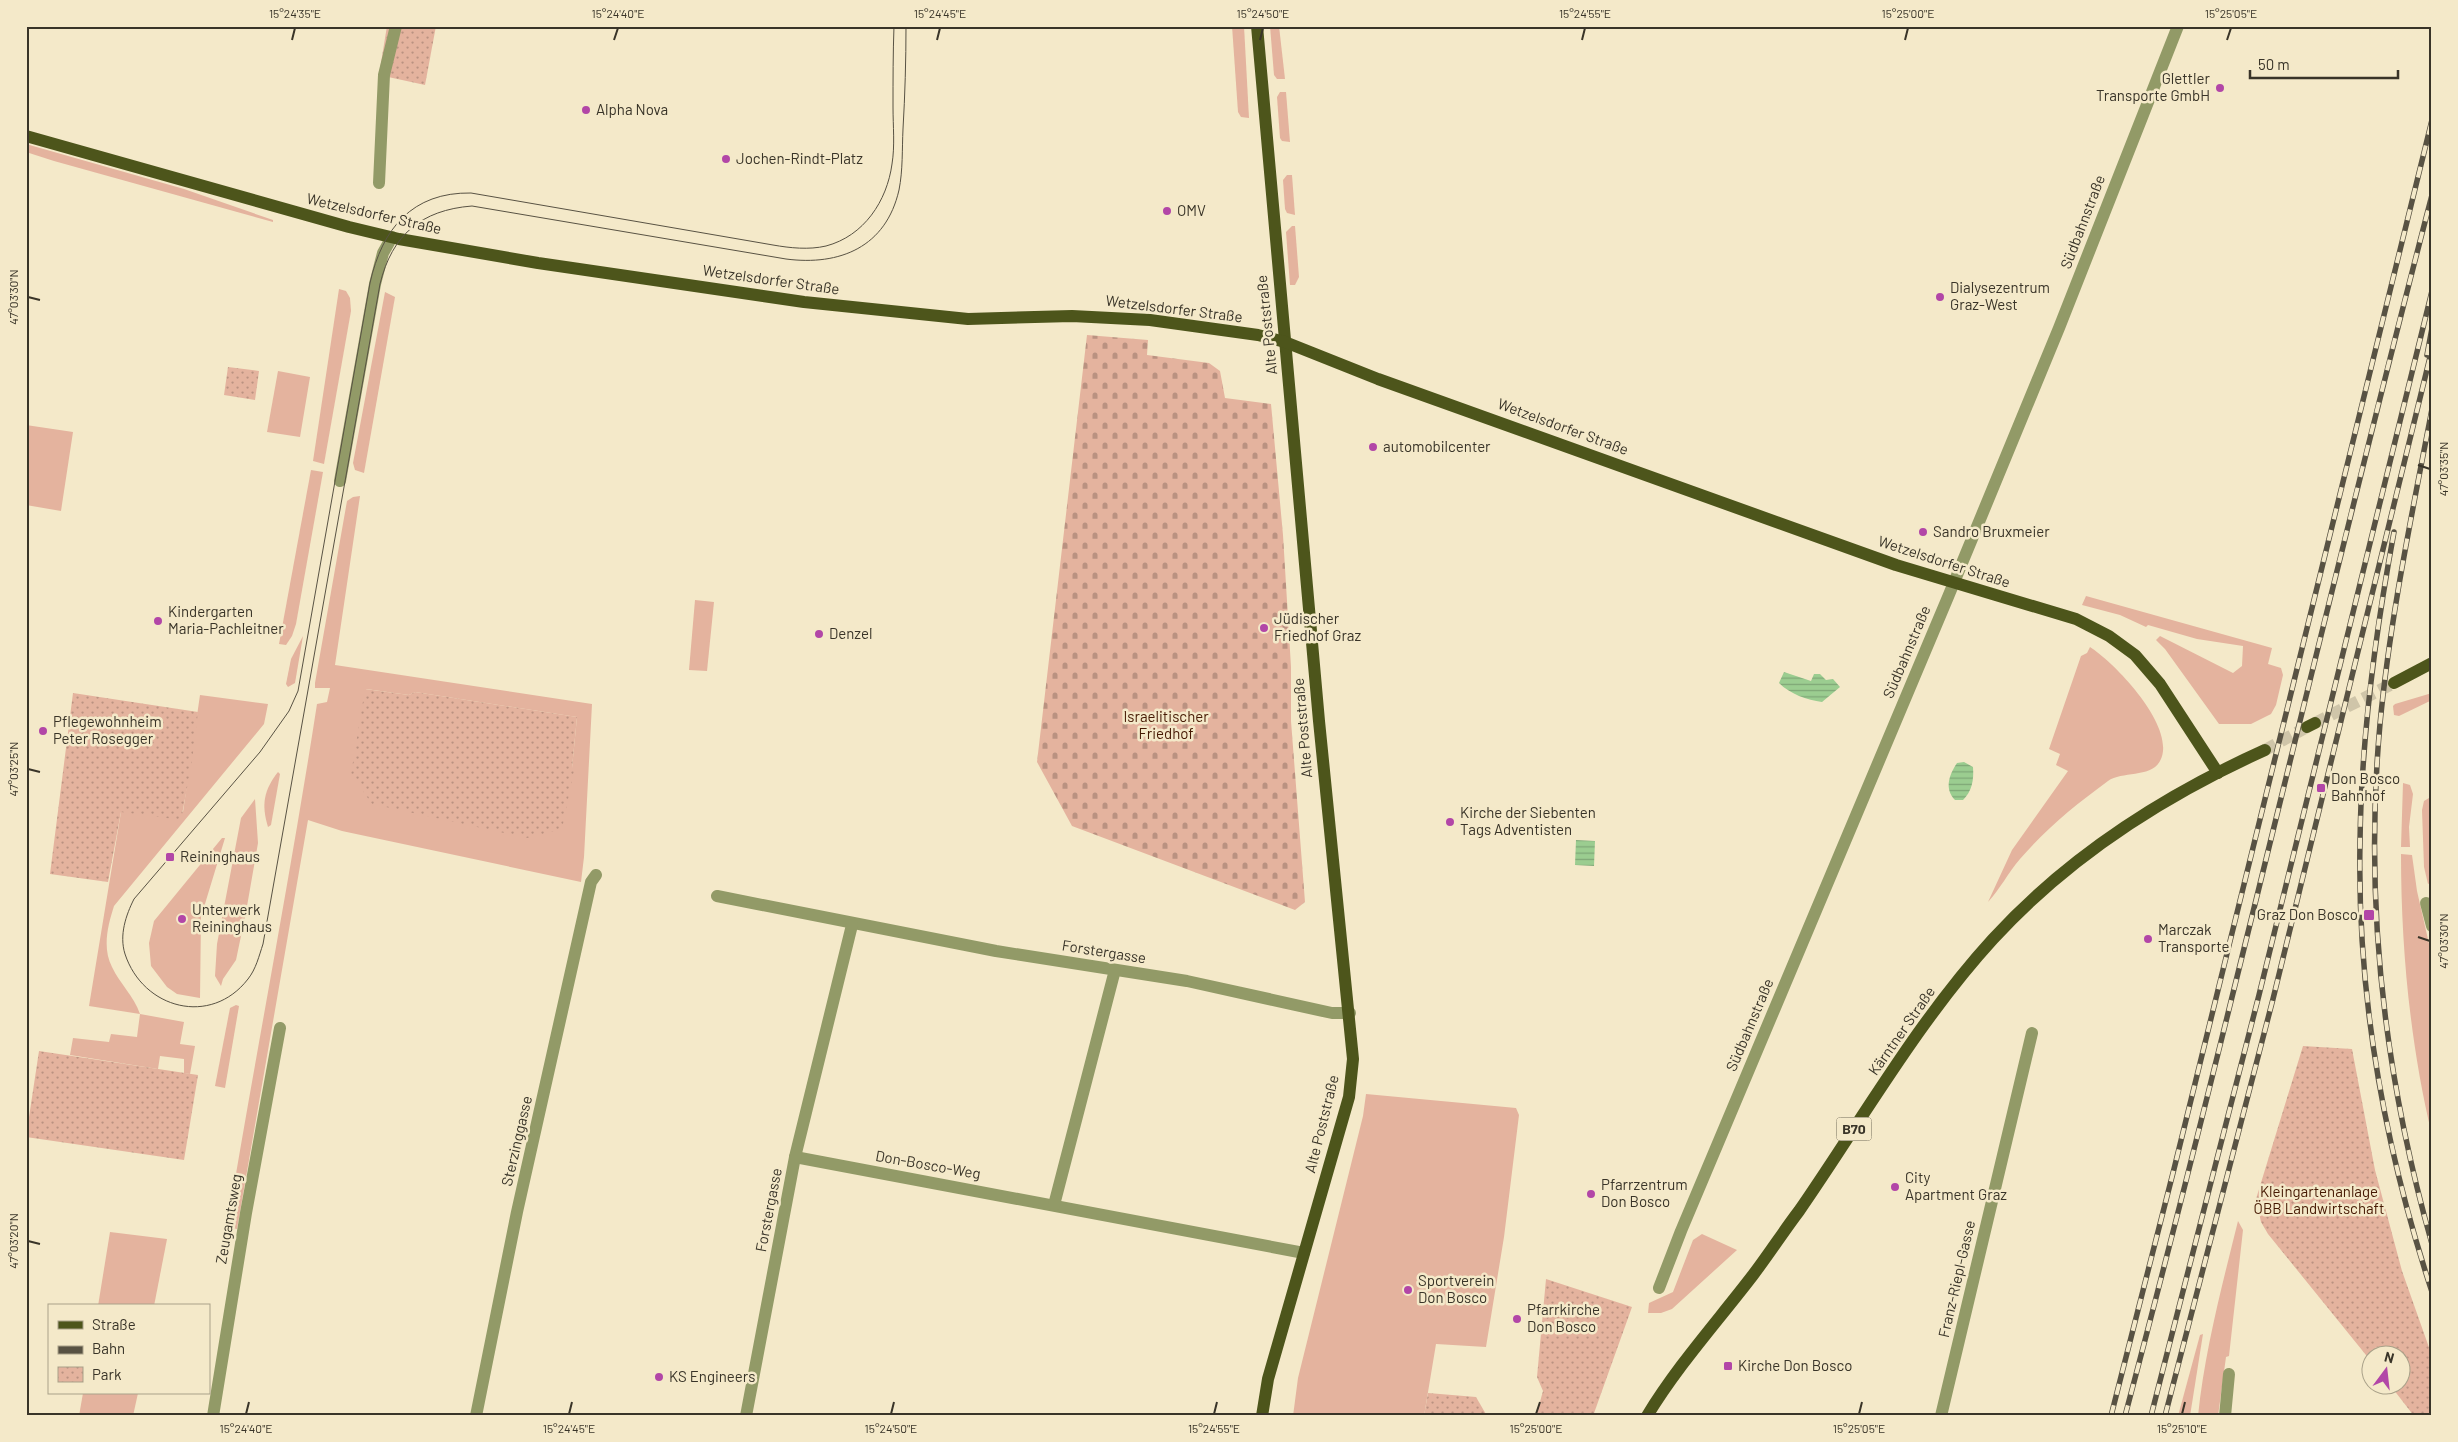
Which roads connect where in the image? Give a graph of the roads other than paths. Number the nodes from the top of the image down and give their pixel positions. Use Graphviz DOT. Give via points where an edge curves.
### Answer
graph roads {
  1 [pos="396,26"];
  2 [pos="1257,26"];
  3 [pos="2178,26"];
  4 [pos="26,136"];
  5 [pos="380,184"];
  6 [pos="392,237"];
  7 [pos="1285,342"];
  8 [pos="340,481"];
  9 [pos="1953,583"];
  10 [pos="2432,663"];
  11 [pos="2394,683"];
  12 [pos="2265,750"];
  13 [pos="2218,773"];
  14 [pos="596,875"];
  15 [pos="716,896"];
  16 [pos="2426,903"];
  17 [pos="852,925"];
  18 [pos="2432,926"];
  19 [pos="1115,970"];
  20 [pos="1350,1012"];
  21 [pos="280,1028"];
  22 [pos="2032,1033"];
  23 [pos="795,1157"];
  24 [pos="1054,1205"];
  25 [pos="1304,1253"];
  26 [pos="1659,1288"];
  27 [pos="2229,1374"];
  28 [pos="1664,1387"];
  29 [pos="213,1416"];
  30 [pos="476,1416"];
  31 [pos="746,1416"];
  32 [pos="1262,1416"];
  33 [pos="1641,1416"];
  34 [pos="1647,1416"];
  35 [pos="1941,1416"];
  36 [pos="2224,1416"];
  1 -- 5 [label="street" via="384,75"];
  2 -- 7 [label="main road, Alte Poststraße"];
  3 -- 9 [label="street, Südbahnstraße" via="2059,328"];
  4 -- 6 [label="main road, Wetzelsdorfer Straße"];
  6 -- 7 [label="main road, Wetzelsdorfer Straße" via="567,268 898,313 968,319 1079,316 1150,320 1258,335"];
  6 -- 8 [label="street" via="380,262 375,284"];
  7 -- 9 [label="main road, Wetzelsdorfer Straße" via="1378,379"];
  7 -- 20 [label="main road, Alte Poststraße" via="1331,854"];
  9 -- 13 [label="main road, Wetzelsdorfer Straße" via="2076,620 2136,655 2160,684"];
  9 -- 26 [label="street, Südbahnstraße"];
  10 -- 11 [label="main road"];
  12 -- 13 [label="main road, Kärntner Straße / B70"];
  13 -- 28 [label="main road, Kärntner Straße / B70" via="2107,838 2047,885 1993,939 1918,1035 1753,1275"];
  14 -- 30 [label="street, Sterzinggasse" via="591,882 517,1212"];
  15 -- 17 [label="street, Forstergasse"];
  16 -- 18 [label="street"];
  17 -- 19 [label="street, Forstergasse"];
  17 -- 23 [label="street, Forstergasse"];
  19 -- 20 [label="street, Forstergasse" via="1187,981 1332,1013"];
  19 -- 24 [label="street"];
  20 -- 25 [label="main road, Alte Poststraße" via="1353,1059 1349,1097"];
  21 -- 29 [label="street, Zeugamtsweg"];
  22 -- 35 [label="street, Franz-Riepl-Gasse"];
  23 -- 24 [label="street, Don-Bosco-Weg"];
  23 -- 31 [label="street, Forstergasse"];
  24 -- 25 [label="street, Don-Bosco-Weg"];
  25 -- 32 [label="main road, Alte Poststraße" via="1268,1379"];
  27 -- 36 [label="street"];
  28 -- 33 [label="main road"];
  28 -- 34 [label="main road, Kärntner Straße / B70"];
}
